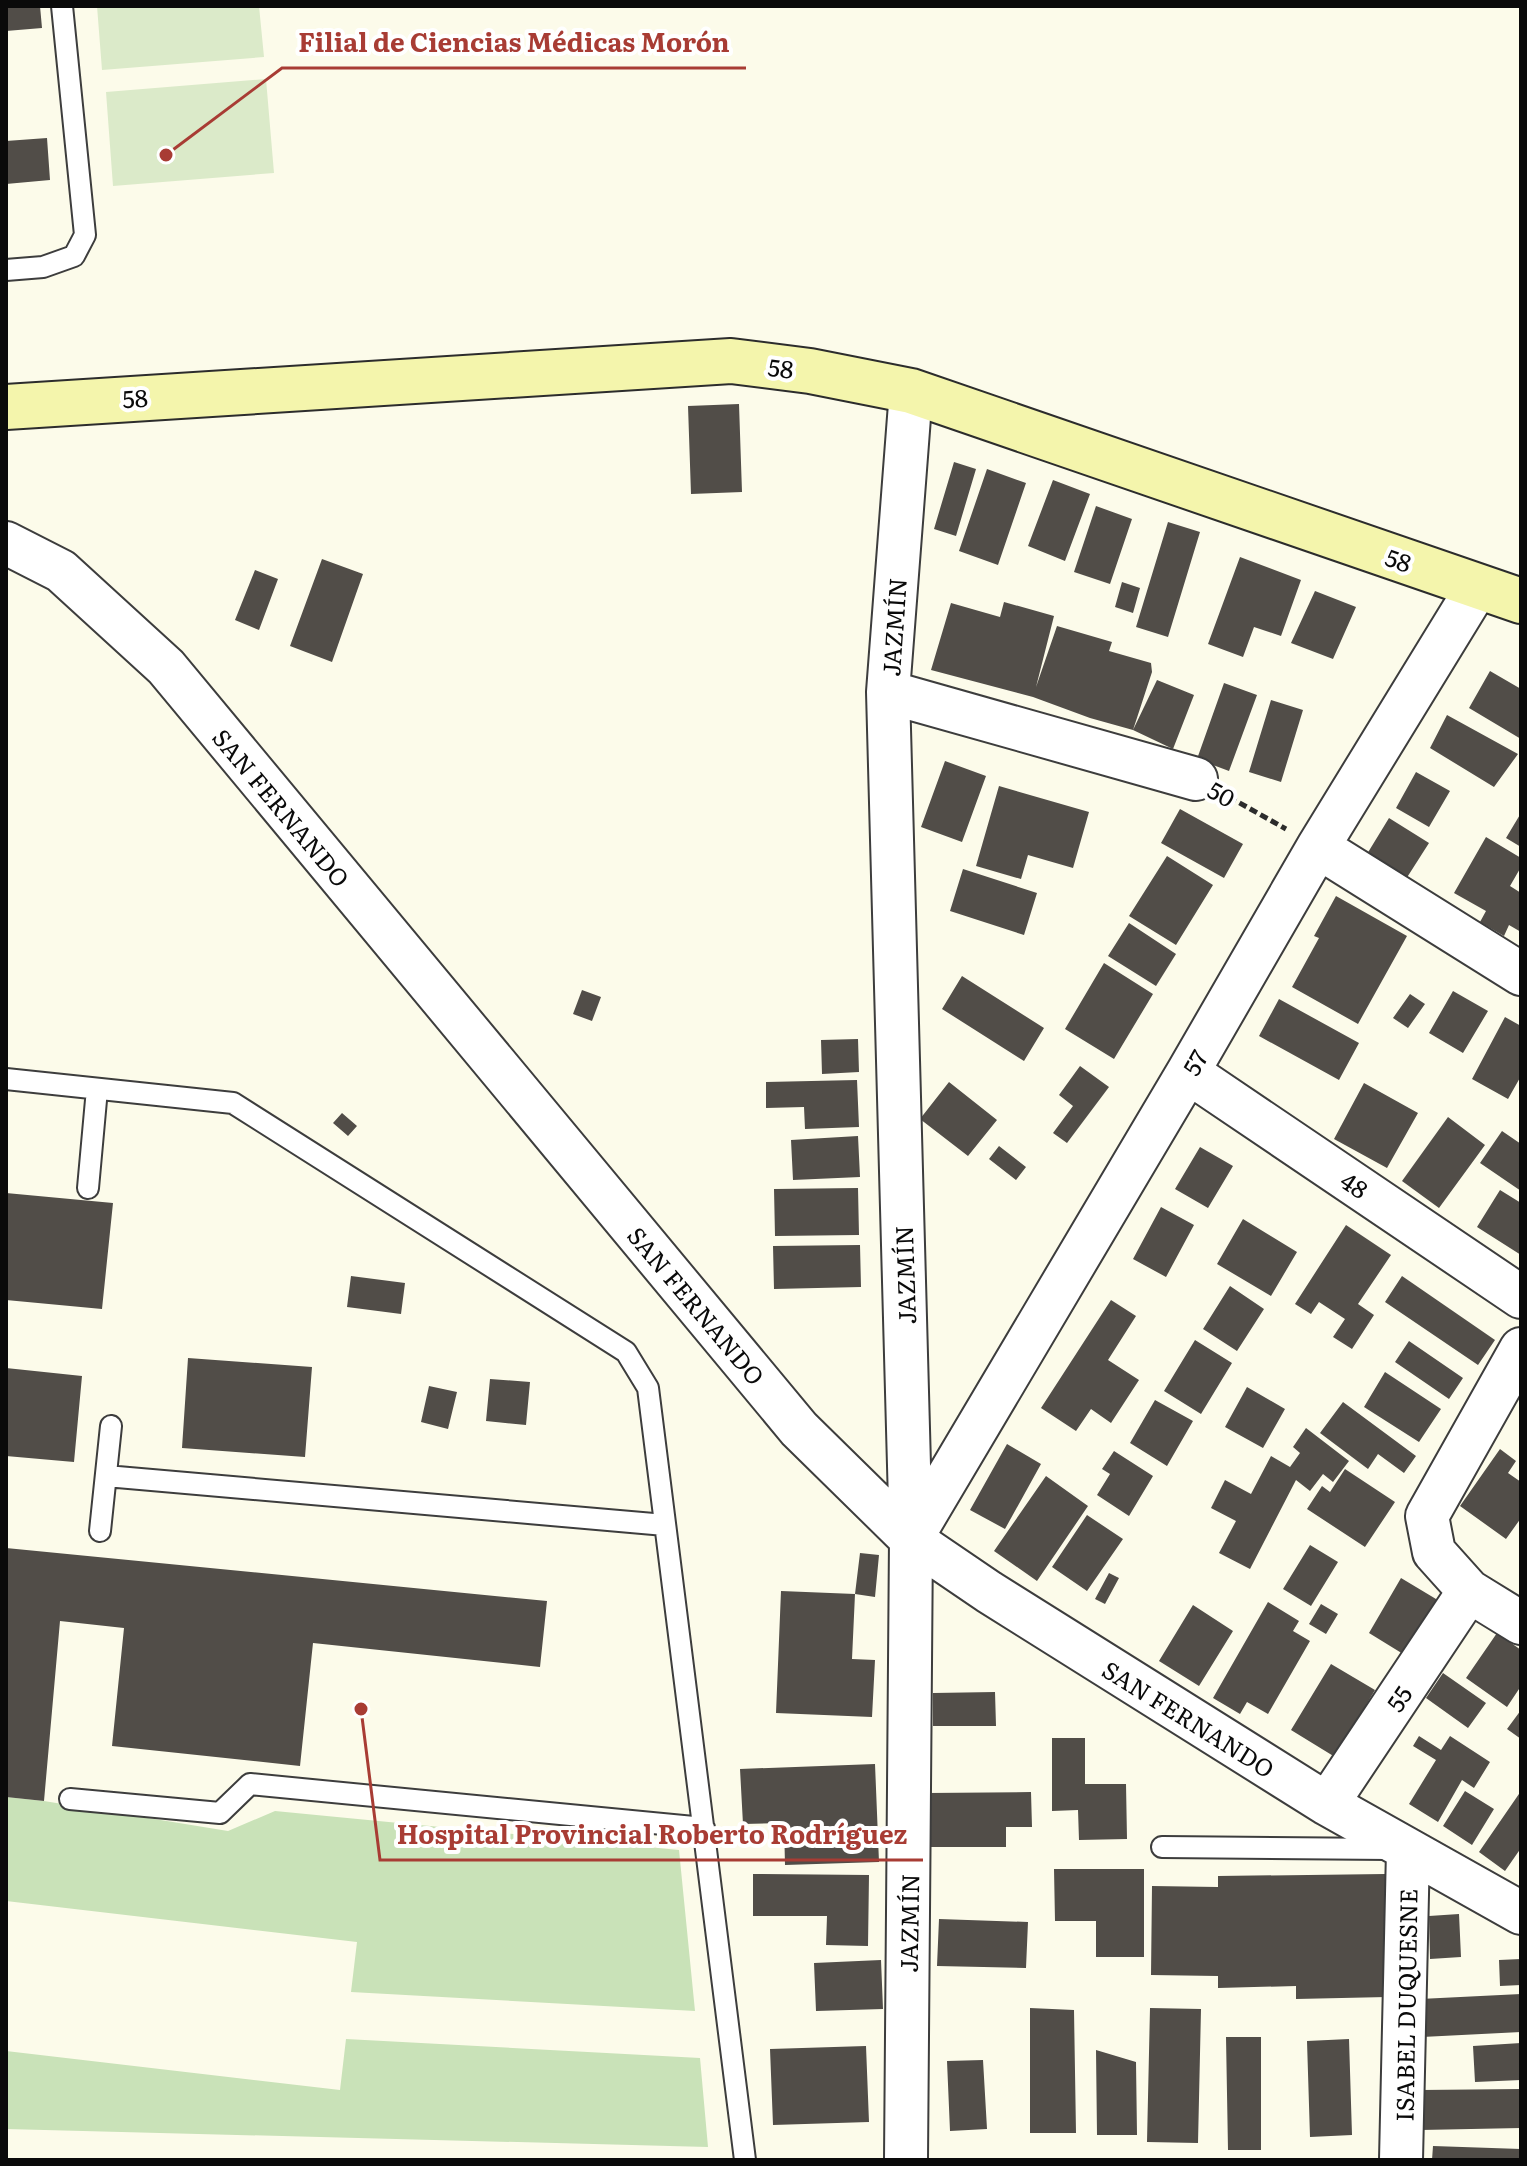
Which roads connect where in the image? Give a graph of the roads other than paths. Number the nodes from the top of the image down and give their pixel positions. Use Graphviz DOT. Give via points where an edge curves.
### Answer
graph roads {
  1 [pos="62,6"];
  2 [pos="6,270"];
  3 [pos="911,391"];
  4 [pos="6,407"];
  5 [pos="6,543"];
  6 [pos="1478,586"];
  7 [pos="1521,601"];
  8 [pos="888,692"];
  9 [pos="1196,779"];
  10 [pos="1318,847"];
  11 [pos="1521,974"];
  12 [pos="1188,1072"];
  13 [pos="6,1079"];
  14 [pos="97,1089"];
  15 [pos="88,1188"];
  16 [pos="1521,1297"];
  17 [pos="1521,1349"];
  18 [pos="111,1426"];
  19 [pos="106,1476"];
  20 [pos="665,1525"];
  21 [pos="100,1531"];
  22 [pos="911,1539"];
  23 [pos="1469,1591"];
  24 [pos="1521,1623"];
  25 [pos="70,1799"];
  26 [pos="1327,1804"];
  27 [pos="704,1828"];
  28 [pos="1162,1847"];
  29 [pos="1408,1850"];
  30 [pos="1521,1913"];
  31 [pos="745,2160"];
  32 [pos="906,2160"];
  33 [pos="1401,2160"];
  1 -- 2 [label="lane" via="85,235 74,256 43,267"];
  3 -- 4 [label="main road, 58" via="731,361"];
  3 -- 6 [label="main road, 58"];
  3 -- 8 [label="street, JAZMÍN"];
  5 -- 22 [label="street, SAN FERNANDO" via="61,571 166,667 799,1429"];
  6 -- 7 [label="main road, 58"];
  6 -- 10 [label="street, 57"];
  8 -- 9 [label="street, 50"];
  8 -- 22 [label="street, JAZMÍN"];
  10 -- 11 [label="street"];
  10 -- 12 [label="street, 57"];
  12 -- 16 [label="street, 48"];
  12 -- 22 [label="street, 57"];
  13 -- 14 [label="lane"];
  14 -- 15 [label="lane"];
  14 -- 20 [label="lane" via="233,1103 626,1352 648,1388"];
  17 -- 23 [label="street" via="1427,1516 1434,1552"];
  18 -- 19 [label="lane"];
  19 -- 20 [label="lane"];
  19 -- 21 [label="lane"];
  20 -- 27 [label="lane"];
  22 -- 26 [label="street, SAN FERNANDO"];
  22 -- 32 [label="street, JAZMÍN"];
  23 -- 24 [label="street"];
  23 -- 26 [label="street, 55"];
  25 -- 27 [label="lane" via="220,1813 250,1784"];
  26 -- 29 [label="street, SAN FERNANDO"];
  27 -- 31 [label="lane"];
  28 -- 29 [label="lane"];
  29 -- 30 [label="street, SAN FERNANDO"];
  29 -- 33 [label="street, ISABEL DUQUESNE"];
}
